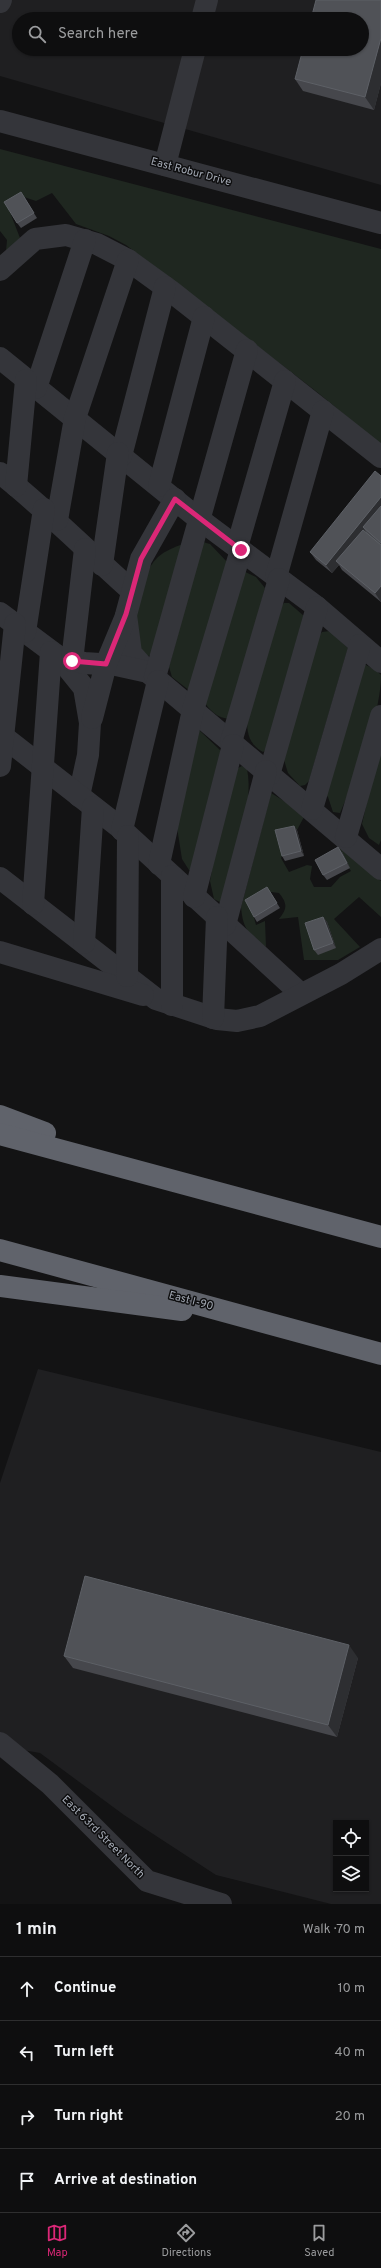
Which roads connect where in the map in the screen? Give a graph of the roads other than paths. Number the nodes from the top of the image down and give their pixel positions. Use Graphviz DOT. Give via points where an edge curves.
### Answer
graph roads {
  1 [pos="207,0"];
  2 [pos="204,12"];
  3 [pos="193,56"];
  4 [pos="0,121"];
  5 [pos="165,165"];
  6 [pos="381,222"];
  7 [pos="85,240"];
  8 [pos="128,260"];
  9 [pos="0,270"];
  10 [pos="165,287"];
  11 [pos="204,317"];
  12 [pos="247,350"];
  13 [pos="0,358"];
  14 [pos="285,381"];
  15 [pos="31,384"];
  16 [pos="323,411"];
  17 [pos="75,418"];
  18 [pos="119,454"];
  19 [pos="381,457"];
  20 [pos="5,483"];
  21 [pos="167,493"];
  22 [pos="50,515"];
  23 [pos="198,518"];
  24 [pos="239,548"];
  25 [pos="85,549"];
  26 [pos="102,565"];
  27 [pos="278,578"];
  28 [pos="132,591"];
  29 [pos="317,607"];
  30 [pos="126,614"];
  31 [pos="13,623"];
  32 [pos="360,645"];
  33 [pos="61,656"];
  34 [pos="381,662"];
  35 [pos="106,664"];
  36 [pos="154,676"];
  37 [pos="193,710"];
  38 [pos="381,716"];
  39 [pos="90,722"];
  40 [pos="1,735"];
  41 [pos="232,744"];
  42 [pos="0,766"];
  43 [pos="42,767"];
  44 [pos="267,773"];
  45 [pos="86,801"];
  46 [pos="312,809"];
  47 [pos="125,833"];
  48 [pos="346,837"];
  49 [pos="381,868"];
  50 [pos="166,870"];
  51 [pos="0,878"];
  52 [pos="194,897"];
  53 [pos="33,904"];
  54 [pos="221,921"];
  55 [pos="84,943"];
  56 [pos="381,949"];
  57 [pos="0,952"];
  58 [pos="126,976"];
  59 [pos="301,994"];
  60 [pos="164,1002"];
  61 [pos="213,1018"];
  62 [pos="0,1116"];
  63 [pos="0,1134"];
  64 [pos="160,1177"];
  65 [pos="381,1238"];
  66 [pos="0,1250"];
  67 [pos="0,1286"];
  68 [pos="270,1322"];
  69 [pos="381,1354"];
  70 [pos="0,1743"];
  71 [pos="221,1904"];
  1 -- 2 [label="street"];
  3 -- 5 [label="street"];
  4 -- 5 [label="street, East Robur Drive"];
  5 -- 6 [label="street, East Robur Drive"];
  7 -- 8 [label="street"];
  7 -- 9 [label="street" via="66,235 35,239"];
  7 -- 15 [label="street"];
  8 -- 10 [label="street"];
  8 -- 17 [label="street"];
  10 -- 11 [label="street"];
  10 -- 18 [label="street"];
  11 -- 12 [label="street"];
  11 -- 21 [label="street"];
  12 -- 14 [label="street"];
  12 -- 23 [label="street"];
  13 -- 15 [label="street"];
  14 -- 16 [label="street"];
  14 -- 24 [label="street"];
  15 -- 17 [label="street"];
  15 -- 20 [label="street"];
  16 -- 19 [label="street"];
  16 -- 27 [label="street"];
  17 -- 18 [label="street"];
  17 -- 22 [label="street"];
  18 -- 21 [label="street"];
  18 -- 26 [label="street"];
  20 -- 22 [label="street"];
  21 -- 23 [label="street"];
  21 -- 28 [label="street" via="141,559"];
  22 -- 25 [label="street"];
  22 -- 31 [label="street"];
  23 -- 24 [label="street"];
  23 -- 36 [label="street"];
  24 -- 27 [label="street"];
  24 -- 37 [label="street"];
  25 -- 26 [label="street"];
  25 -- 33 [label="street"];
  26 -- 28 [label="street"];
  27 -- 29 [label="street"];
  27 -- 41 [label="street"];
  28 -- 30 [label="street"];
  29 -- 32 [label="street"];
  29 -- 44 [label="street"];
  30 -- 35 [label="street"];
  30 -- 36 [label="street" via="131,653"];
  31 -- 33 [label="street"];
  31 -- 40 [label="street"];
  32 -- 34 [label="street"];
  32 -- 46 [label="street"];
  33 -- 35 [label="street"];
  33 -- 39 [label="street" via="84,688"];
  33 -- 43 [label="street"];
  35 -- 36 [label="street"];
  35 -- 39 [label="street"];
  36 -- 37 [label="street"];
  36 -- 47 [label="street"];
  37 -- 41 [label="street"];
  37 -- 50 [label="street"];
  38 -- 48 [label="street"];
  39 -- 45 [label="street"];
  40 -- 42 [label="street"];
  40 -- 43 [label="street"];
  41 -- 44 [label="street"];
  41 -- 52 [label="street"];
  43 -- 45 [label="street"];
  43 -- 53 [label="street"];
  44 -- 46 [label="street"];
  44 -- 54 [label="street"];
  45 -- 47 [label="street"];
  45 -- 55 [label="street"];
  46 -- 48 [label="street"];
  47 -- 50 [label="street"];
  47 -- 58 [label="street"];
  48 -- 49 [label="street"];
  50 -- 52 [label="street"];
  50 -- 60 [label="street"];
  51 -- 53 [label="street"];
  52 -- 54 [label="street"];
  53 -- 55 [label="street"];
  54 -- 59 [label="street"];
  54 -- 61 [label="street"];
  55 -- 58 [label="street"];
  56 -- 59 [label="street" via="341,974"];
  57 -- 60 [label="street"];
  58 -- 60 [label="street"];
  59 -- 61 [label="street" via="260,1016 237,1020"];
  60 -- 61 [label="street"];
  62 -- 64 [label="highway"];
  63 -- 64 [label="highway"];
  64 -- 65 [label="highway"];
  66 -- 68 [label="highway, East I-90"];
  67 -- 68 [label="highway"];
  68 -- 69 [label="highway, East I-90"];
  70 -- 71 [label="street, East 63rd Street North" via="50,1784 147,1881"];
}
